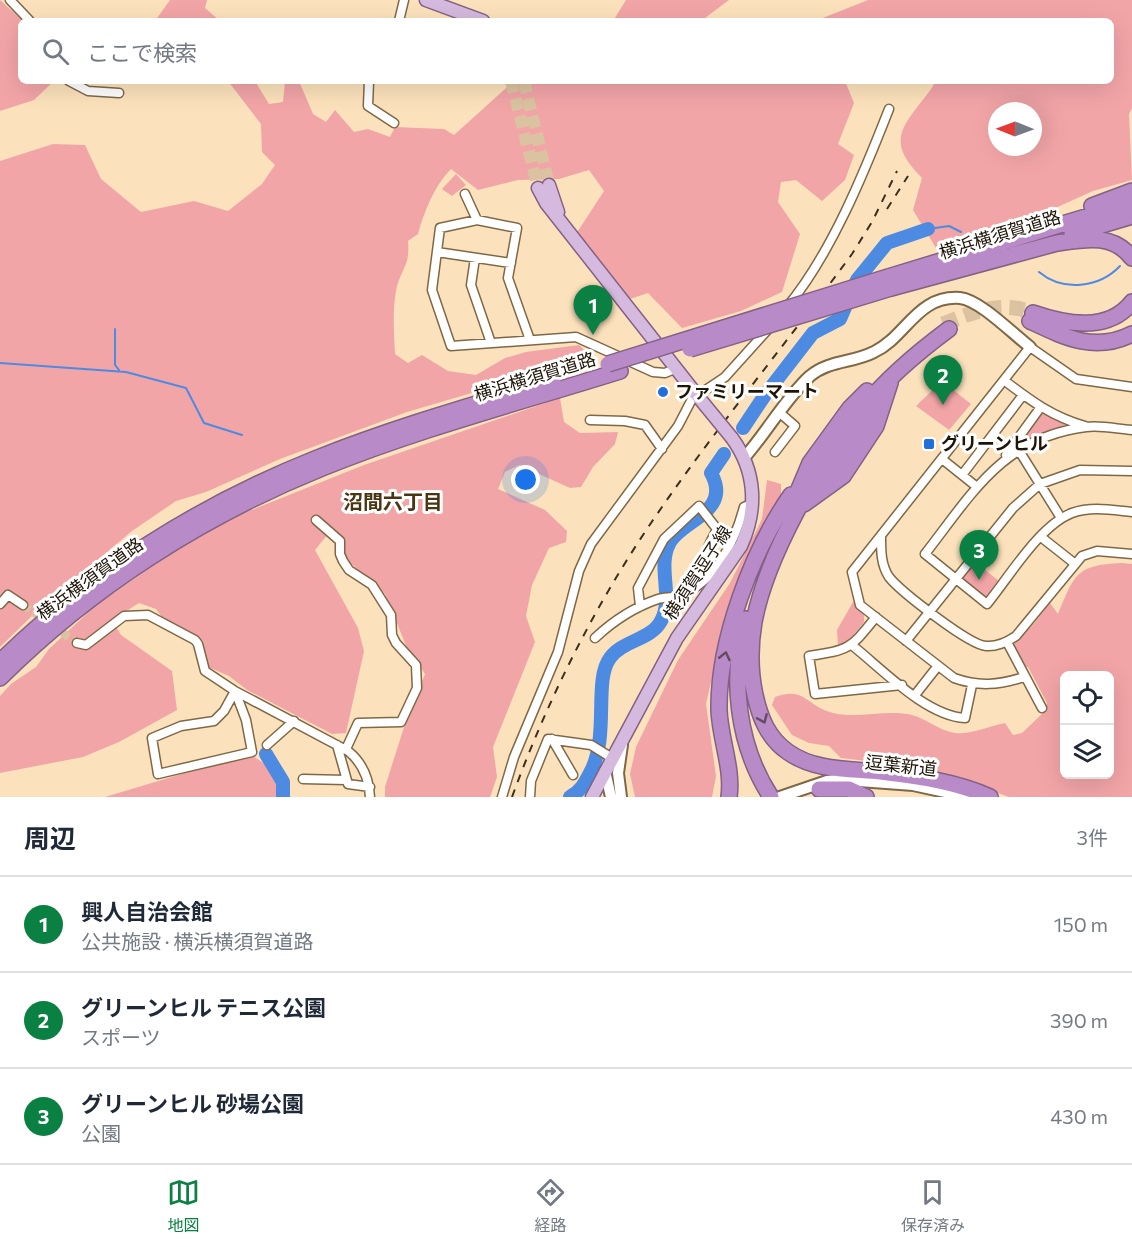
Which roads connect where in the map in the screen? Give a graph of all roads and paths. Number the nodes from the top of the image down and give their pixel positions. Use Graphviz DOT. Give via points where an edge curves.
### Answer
graph roads {
  1 [pos="10,0"];
  2 [pos="404,0"];
  3 [pos="426,0"];
  4 [pos="27,18"];
  5 [pos="400,18"];
  6 [pos="475,18"];
  7 [pos="75,84"];
  8 [pos="369,84"];
  9 [pos="119,93"];
  10 [pos="889,109"];
  11 [pos="394,123"];
  12 [pos="543,186"];
  13 [pos="1132,191"];
  14 [pos="465,194"];
  15 [pos="1132,204"];
  16 [pos="1132,216"];
  17 [pos="477,220"];
  18 [pos="437,252"];
  19 [pos="954,257"];
  20 [pos="475,258"];
  21 [pos="1132,258"];
  22 [pos="511,263"];
  23 [pos="890,283"];
  24 [pos="1132,302"];
  25 [pos="1036,317"];
  26 [pos="1132,324"];
  27 [pos="946,327"];
  28 [pos="1132,334"];
  29 [pos="530,340"];
  30 [pos="1132,340"];
  31 [pos="491,343"];
  32 [pos="1109,344"];
  33 [pos="1030,347"];
  34 [pos="614,367"];
  35 [pos="677,368"];
  36 [pos="1005,381"];
  37 [pos="884,385"];
  38 [pos="1132,387"];
  39 [pos="1023,395"];
  40 [pos="698,397"];
  41 [pos="1040,408"];
  42 [pos="780,413"];
  43 [pos="590,420"];
  44 [pos="1087,427"];
  45 [pos="1132,430"];
  46 [pos="662,449"];
  47 [pos="1018,449"];
  48 [pos="776,452"];
  49 [pos="744,458"];
  50 [pos="942,459"];
  51 [pos="1002,460"];
  52 [pos="1132,471"];
  53 [pos="962,475"];
  54 [pos="815,483"];
  55 [pos="1040,484"];
  56 [pos="977,487"];
  57 [pos="804,501"];
  58 [pos="752,504"];
  59 [pos="1132,512"];
  60 [pos="1061,518"];
  61 [pos="316,520"];
  62 [pos="881,536"];
  63 [pos="1041,537"];
  64 [pos="1132,554"];
  65 [pos="1074,563"];
  66 [pos="711,572"];
  67 [pos="956,579"];
  68 [pos="0,604"];
  69 [pos="23,605"];
  70 [pos="640,606"];
  71 [pos="930,611"];
  72 [pos="876,617"];
  73 [pos="754,622"];
  74 [pos="595,638"];
  75 [pos="906,641"];
  76 [pos="1006,642"];
  77 [pos="77,643"];
  78 [pos="853,646"];
  79 [pos="0,662"];
  80 [pos="937,667"];
  81 [pos="1024,676"];
  82 [pos="0,678"];
  83 [pos="903,685"];
  84 [pos="972,685"];
  85 [pos="235,691"];
  86 [pos="915,695"];
  87 [pos="1042,708"];
  88 [pos="294,721"];
  89 [pos="622,739"];
  90 [pos="552,740"];
  91 [pos="267,745"];
  92 [pos="342,747"];
  93 [pos="609,755"];
  94 [pos="605,771"];
  95 [pos="573,775"];
  96 [pos="303,779"];
  97 [pos="346,780"];
  98 [pos="370,786"];
  99 [pos="819,789"];
  100 [pos="614,796"];
  101 [pos="775,796"];
  102 [pos="370,797"];
  103 [pos="502,797"];
  104 [pos="530,797"];
  105 [pos="592,797"];
  106 [pos="729,797"];
  107 [pos="795,797"];
  108 [pos="866,797"];
  109 [pos="969,797"];
  110 [pos="985,797"];
  111 [pos="990,797"];
  1 -- 4 [label="street"];
  2 -- 5 [label="street"];
  3 -- 6 [label="main road"];
  7 -- 9 [label="street" via="88,91"];
  8 -- 11 [label="street" via="368,106"];
  10 -- 40 [label="street" via="866,169 836,229 792,301 725,377"];
  12 -- 35 [label="main road, 横須賀逗子線" via="572,237"];
  13 -- 19 [label="highway"];
  14 -- 17 [label="street"];
  15 -- 19 [label="highway, 横浜横須賀道路"];
  16 -- 23 [label="highway, 横浜横須賀道路"];
  17 -- 18 [label="street" via="440,228"];
  17 -- 22 [label="street" via="517,228"];
  18 -- 20 [label="street"];
  18 -- 31 [label="street" via="432,290 451,346"];
  19 -- 23 [label="highway, 横浜横須賀道路"];
  20 -- 22 [label="street"];
  20 -- 31 [label="street" via="471,285"];
  21 -- 23 [label="highway" via="1109,241 1083,238"];
  22 -- 29 [label="street" via="508,278"];
  23 -- 34 [label="highway, 横浜横須賀道路, bridge"];
  24 -- 25 [label="highway" via="1120,314 1092,324"];
  25 -- 26 [label="highway" via="1081,334 1108,334"];
  25 -- 32 [label="highway" via="1074,340"];
  27 -- 37 [label="highway"];
  28 -- 32 [label="highway"];
  29 -- 31 [label="street"];
  29 -- 35 [label="street" via="576,337 653,372"];
  30 -- 32 [label="highway"];
  33 -- 36 [label="street"];
  33 -- 38 [label="street" via="1076,379"];
  33 -- 42 [label="street" via="973,303 958,298 941,300 915,313 878,351 814,373"];
  34 -- 79 [label="highway, 横浜横須賀道路" via="360,442 279,474 225,500 111,570"];
  34 -- 82 [label="highway, 横浜横須賀道路" via="323,467 234,508 186,534 103,591 56,626"];
  35 -- 40 [label="main road, 横須賀逗子線"];
  36 -- 39 [label="street"];
  36 -- 50 [label="street"];
  37 -- 54 [label="highway" via="841,438"];
  37 -- 54 [label="highway" via="876,426 849,468 843,476"];
  37 -- 57 [label="highway" via="828,478"];
  39 -- 41 [label="street"];
  39 -- 53 [label="street"];
  40 -- 46 [label="street"];
  40 -- 49 [label="main road, 横須賀逗子線, bridge"];
  41 -- 44 [label="street"];
  41 -- 51 [label="street"];
  42 -- 48 [label="street" via="795,426"];
  42 -- 49 [label="street"];
  43 -- 46 [label="street" via="645,425"];
  44 -- 45 [label="street"];
  44 -- 47 [label="street" via="1045,437"];
  46 -- 103 [label="street" via="584,557 558,652 514,757"];
  47 -- 51 [label="street"];
  47 -- 55 [label="street"];
  49 -- 58 [label="main road, 横須賀逗子線" via="751,479"];
  50 -- 53 [label="street"];
  50 -- 62 [label="street"];
  51 -- 56 [label="street"];
  52 -- 55 [label="street" via="1080,470"];
  53 -- 56 [label="street"];
  54 -- 57 [label="highway"];
  54 -- 101 [label="highway" via="754,595 739,662 738,695 744,736 758,773"];
  106 -- 54 [label="highway, one-way" via="720,722 723,662 740,602 782,508"];
  55 -- 60 [label="street"];
  55 -- 67 [label="street" via="1013,508"];
  56 -- 67 [label="street" via="925,554"];
  57 -- 73 [label="highway" via="776,558"];
  58 -- 66 [label="street" via="744,507 735,537"];
  58 -- 89 [label="main road, 横須賀逗子線" via="741,546 682,631"];
  59 -- 60 [label="street" via="1084,510"];
  60 -- 63 [label="street"];
  61 -- 92 [label="street" via="340,541 339,554 349,570 372,585 391,615 396,643 416,665 417,688 401,722 358,723"];
  62 -- 71 [label="street" via="881,555 890,577"];
  62 -- 72 [label="street" via="852,572 860,605"];
  63 -- 65 [label="street"];
  63 -- 67 [label="street" via="987,604"];
  64 -- 65 [label="street" via="1089,552"];
  65 -- 76 [label="street" via="1016,636"];
  66 -- 70 [label="street" via="682,595"];
  66 -- 70 [label="street" via="704,556 717,529 699,506 664,539 638,588"];
  67 -- 71 [label="street"];
  68 -- 69 [label="street" via="8,595"];
  70 -- 74 [label="street"];
  71 -- 75 [label="street"];
  71 -- 76 [label="street" via="976,644"];
  72 -- 75 [label="street"];
  72 -- 78 [label="street"];
  73 -- 101 [label="highway" via="745,661 747,715"];
  73 -- 111 [label="highway, one-way" via="752,672 756,702 772,738 789,753 817,765 912,776"];
  75 -- 80 [label="street"];
  76 -- 81 [label="street"];
  77 -- 85 [label="street" via="86,645 124,616 148,615 195,640 205,671"];
  78 -- 83 [label="street"];
  78 -- 83 [label="street" via="809,656 815,694"];
  80 -- 84 [label="street"];
  80 -- 86 [label="street"];
  81 -- 84 [label="street" via="1001,685"];
  81 -- 87 [label="street"];
  83 -- 86 [label="street"];
  84 -- 86 [label="street" via="965,718 939,711"];
  85 -- 85 [label="street" via="214,721 181,726 152,738 158,774 252,752"];
  85 -- 88 [label="street"];
  88 -- 91 [label="street"];
  88 -- 92 [label="street"];
  89 -- 93 [label="main road, 横須賀逗子線"];
  89 -- 100 [label="street"];
  90 -- 93 [label="street" via="593,746"];
  90 -- 95 [label="street"];
  90 -- 104 [label="street" via="548,739 531,781"];
  92 -- 97 [label="street"];
  92 -- 98 [label="street" via="357,759"];
  93 -- 94 [label="main road, 横須賀逗子線"];
  94 -- 100 [label="street"];
  94 -- 105 [label="main road"];
  96 -- 97 [label="street"];
  97 -- 98 [label="street" via="352,786"];
  98 -- 102 [label="street"];
  99 -- 107 [label="street, 逗葉新道"];
  99 -- 108 [label="highway" via="849,789"];
  99 -- 109 [label="street, 逗葉新道" via="860,781 887,781"];
  100 -- 105 [label="street"];
  101 -- 110 [label="street, 逗葉新道" via="827,782 876,777 910,779"];
}
